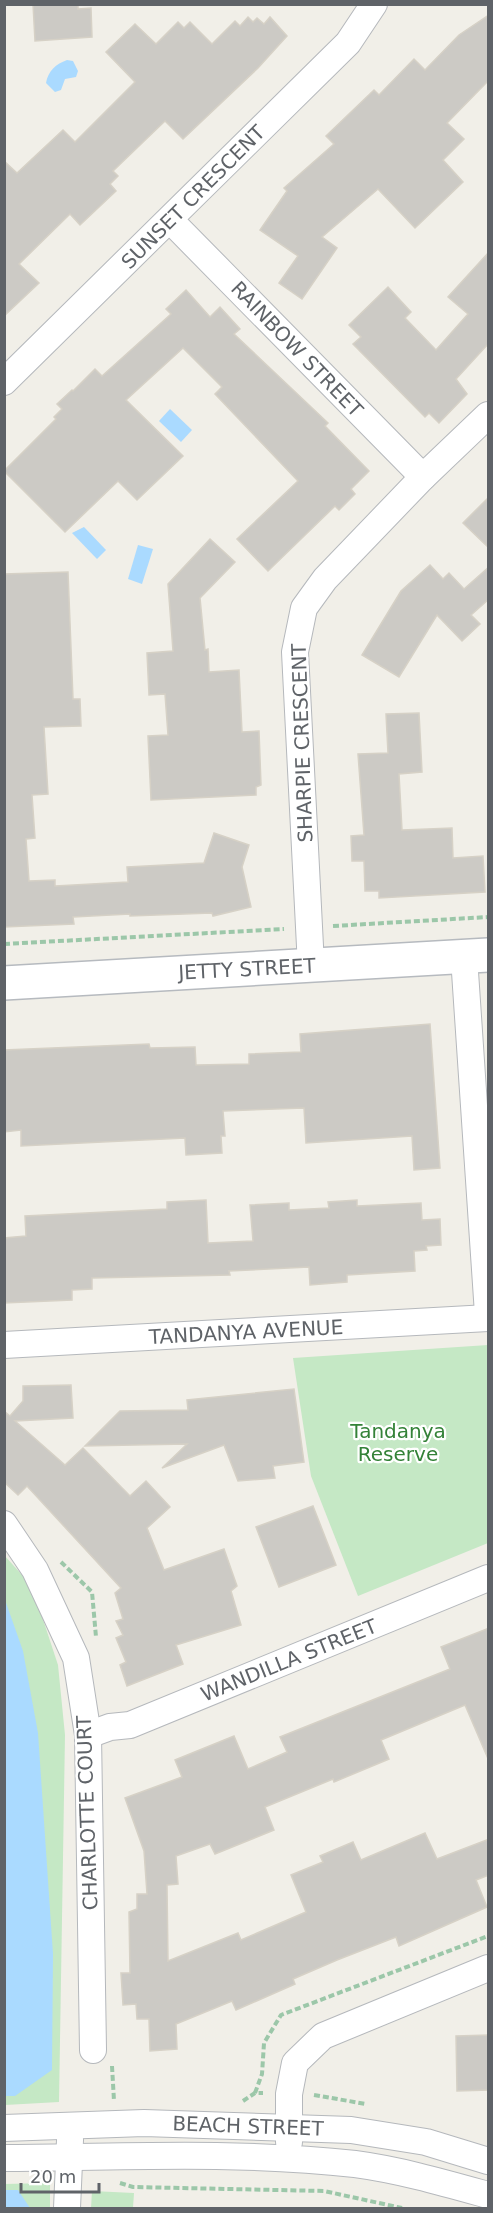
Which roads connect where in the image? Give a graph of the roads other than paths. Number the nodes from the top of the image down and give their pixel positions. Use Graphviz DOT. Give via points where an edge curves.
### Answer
graph roads {
  1 [pos="374,4"];
  2 [pos="170,220"];
  3 [pos="4,382"];
  4 [pos="489,415"];
  5 [pos="423,477"];
  6 [pos="476,956"];
  7 [pos="311,966"];
  8 [pos="4,983"];
  9 [pos="489,1316"];
  10 [pos="4,1345"];
  11 [pos="4,1524"];
  12 [pos="489,1578"];
  13 [pos="88,1735"];
  14 [pos="489,1968"];
  15 [pos="93,2050"];
  16 [pos="70,2124"];
  17 [pos="289,2126"];
  18 [pos="4,2128"];
  19 [pos="70,2157"];
  20 [pos="4,2158"];
  21 [pos="288,2159"];
  22 [pos="489,2161"];
  23 [pos="489,2195"];
  24 [pos="67,2208"];
  1 -- 2 [label="street, SUNSET CRESCENT" via="348,43"];
  2 -- 3 [label="street, SUNSET CRESCENT"];
  2 -- 5 [label="street, RAINBOW STREET"];
  4 -- 5 [label="street, SHARPIE CRESCENT"];
  5 -- 7 [label="street, SHARPIE CRESCENT" via="325,579 304,608 295,652"];
  6 -- 7 [label="street, JETTY STREET"];
  6 -- 9 [label="street"];
  7 -- 8 [label="street, JETTY STREET"];
  9 -- 10 [label="street, TANDANYA AVENUE"];
  11 -- 13 [label="street, CHARLOTTE COURT" via="35,1570 76,1658"];
  12 -- 13 [label="street, WANDILLA STREET" via="130,1725"];
  13 -- 15 [label="street, CHARLOTTE COURT"];
  14 -- 17 [label="street" via="323,2036 295,2063 289,2094"];
  16 -- 17 [label="street, BEACH STREET"];
  16 -- 18 [label="street, BEACH STREET"];
  16 -- 19 [label="street"];
  17 -- 21 [label="street"];
  17 -- 22 [label="street, BEACH STREET" via="351,2130 426,2142"];
  19 -- 20 [label="street, BEACH STREET"];
  19 -- 21 [label="street, BEACH STREET"];
  19 -- 24 [label="street"];
  21 -- 23 [label="street, BEACH STREET" via="358,2165"];
}
